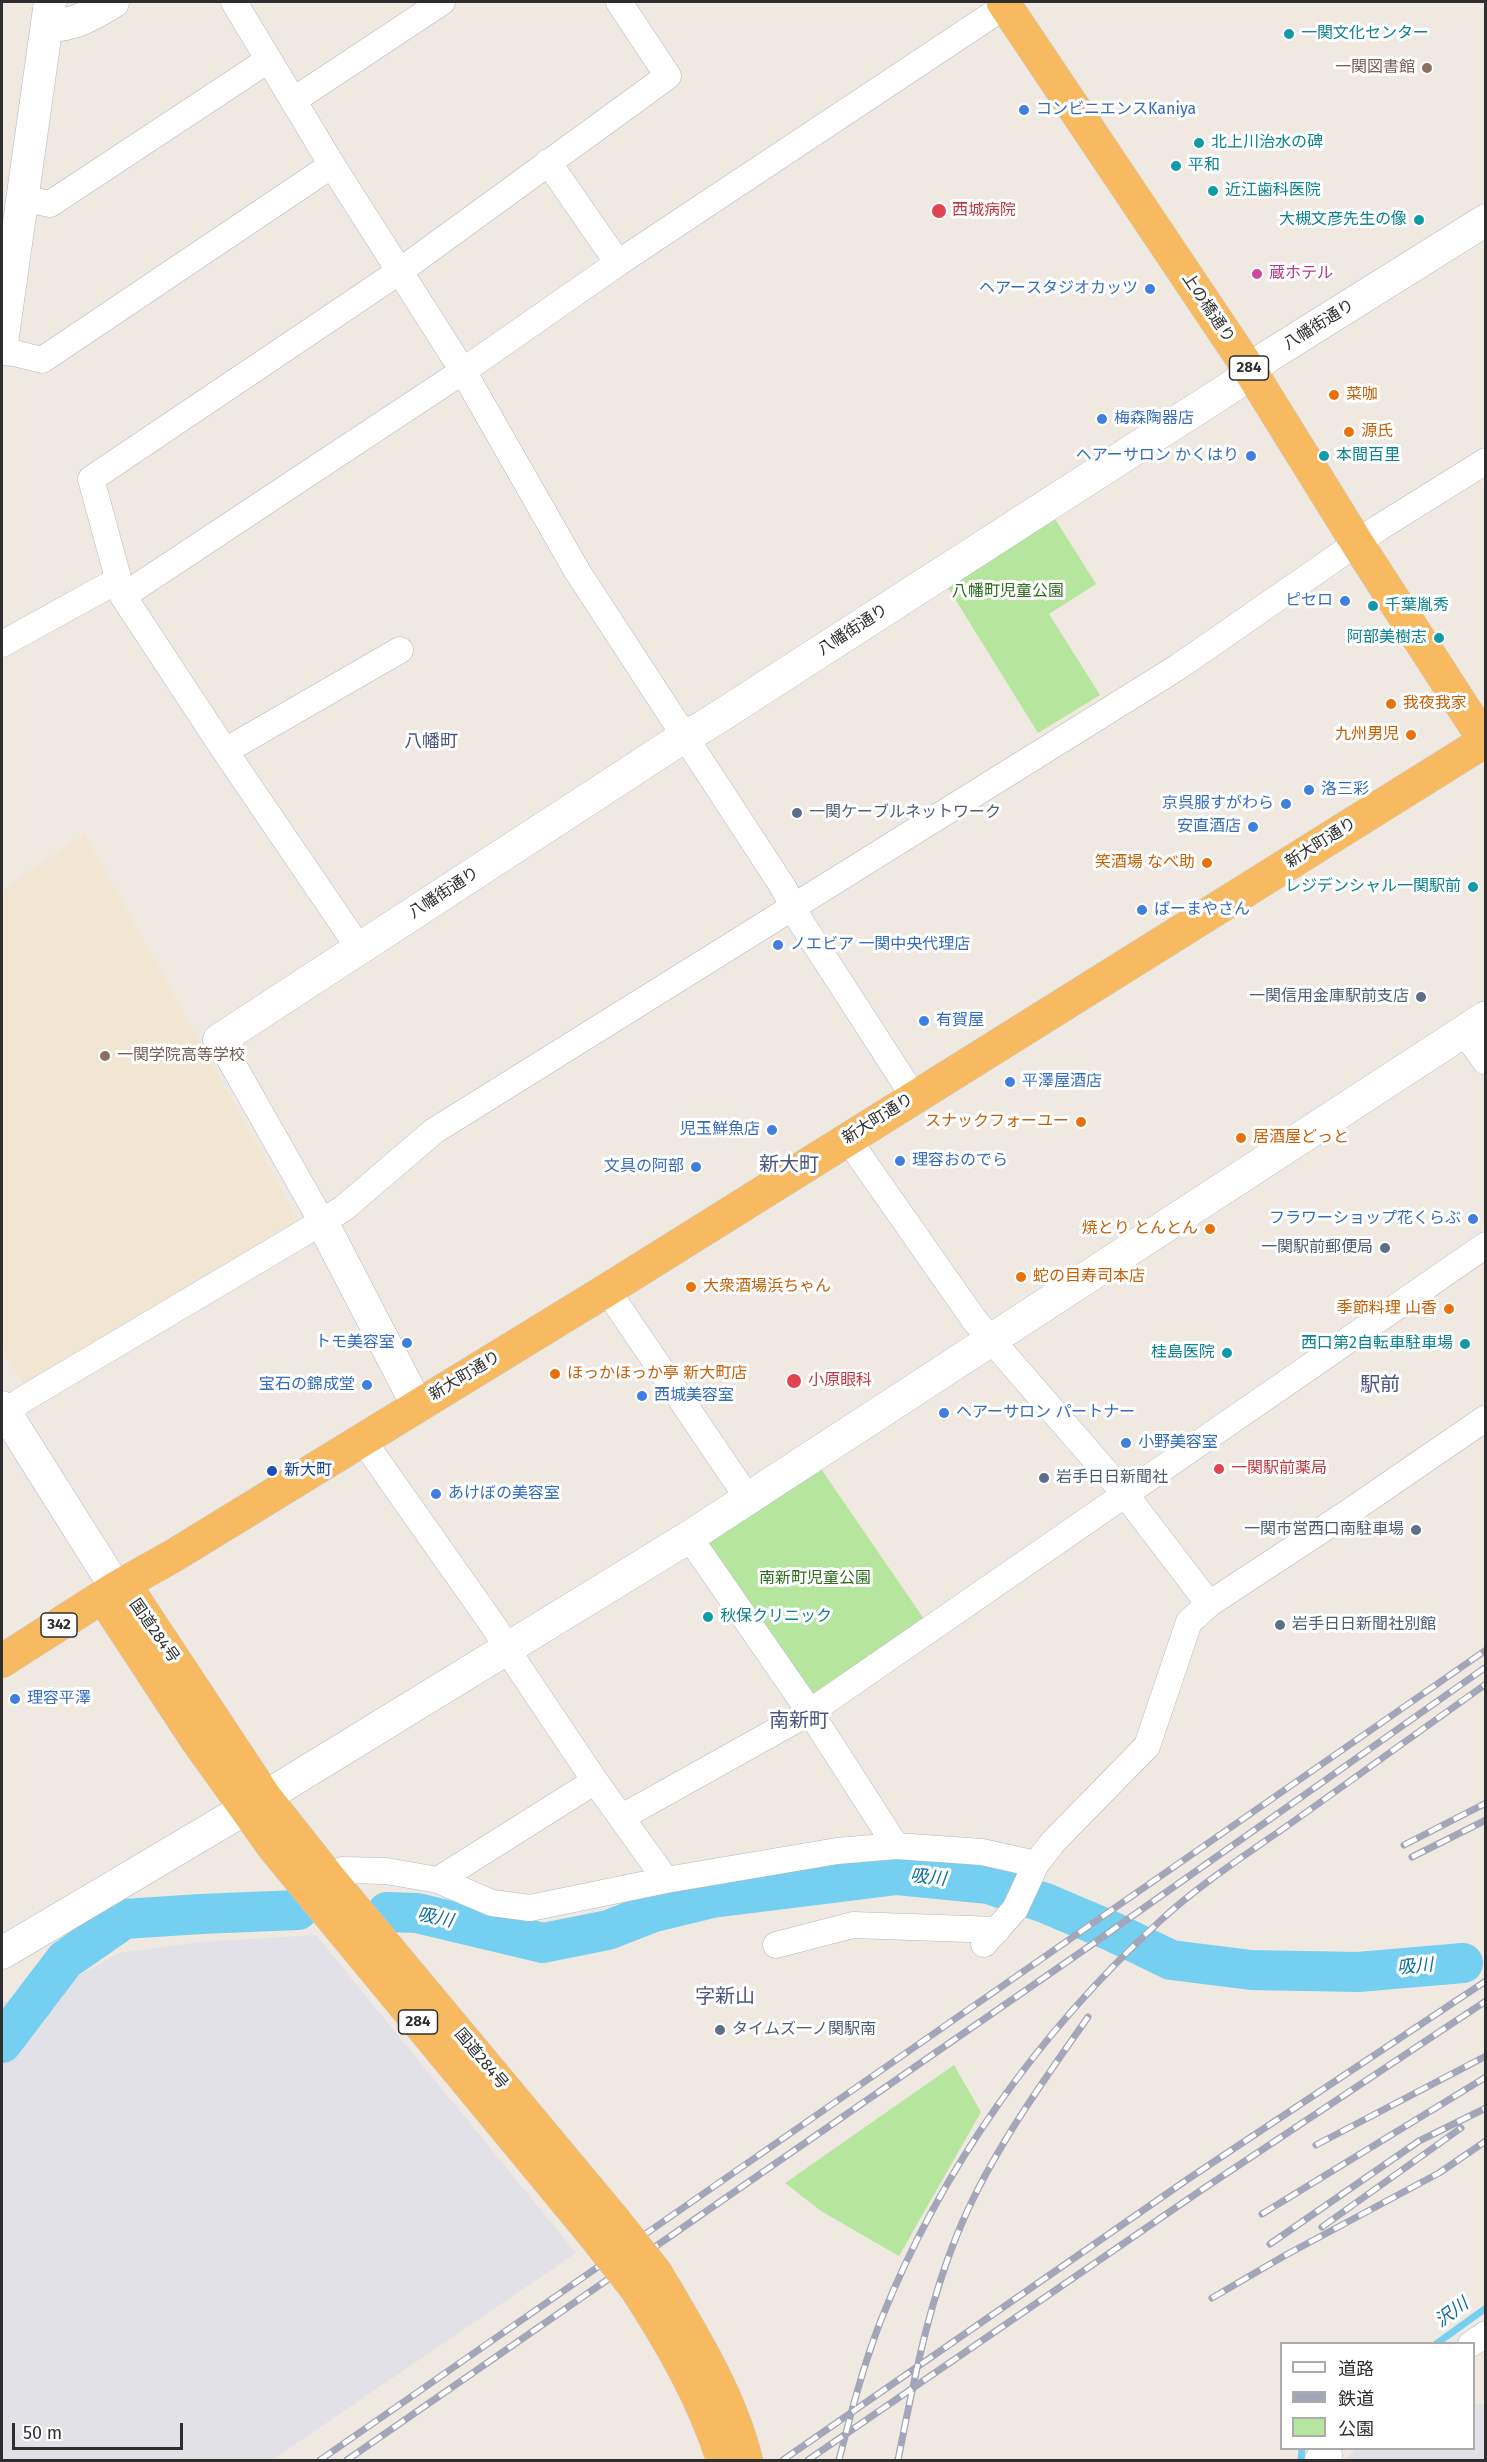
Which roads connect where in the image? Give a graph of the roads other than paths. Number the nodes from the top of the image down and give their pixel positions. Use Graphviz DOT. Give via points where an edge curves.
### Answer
graph roads {
  1 [pos="113,2"];
  2 [pos="234,2"];
  3 [pos="442,2"];
  4 [pos="619,2"];
  5 [pos="1004,4"];
  6 [pos="48,14"];
  7 [pos="268,60"];
  8 [pos="294,100"];
  9 [pos="548,162"];
  10 [pos="332,165"];
  11 [pos="21,198"];
  12 [pos="1485,220"];
  13 [pos="618,263"];
  14 [pos="400,271"];
  15 [pos="2,343"];
  16 [pos="2,352"];
  17 [pos="464,371"];
  18 [pos="1251,372"];
  19 [pos="1485,461"];
  20 [pos="1357,543"];
  21 [pos="121,588"];
  22 [pos="2,644"];
  23 [pos="400,650"];
  24 [pos="685,736"];
  25 [pos="1485,741"];
  26 [pos="225,752"];
  27 [pos="793,905"];
  28 [pos="359,948"];
  29 [pos="1475,1024"];
  30 [pos="219,1040"];
  31 [pos="1485,1062"];
  32 [pos="914,1096"];
  33 [pos="847,1138"];
  34 [pos="322,1222"];
  35 [pos="1485,1245"];
  36 [pos="607,1290"];
  37 [pos="990,1339"];
  38 [pos="417,1405"];
  39 [pos="3,1412"];
  40 [pos="1485,1418"];
  41 [pos="362,1439"];
  42 [pos="1125,1494"];
  43 [pos="747,1497"];
  44 [pos="689,1537"];
  45 [pos="116,1588"];
  46 [pos="1209,1604"];
  47 [pos="507,1648"];
  48 [pos="2,1661"];
  49 [pos="810,1712"];
  50 [pos="595,1781"];
  51 [pos="255,1803"];
  52 [pos="622,1817"];
  53 [pos="896,1846"];
  54 [pos="1033,1869"];
  55 [pos="329,1878"];
  56 [pos="438,1880"];
  57 [pos="666,1880"];
  58 [pos="776,1945"];
  59 [pos="2,1953"];
  60 [pos="603,2227"];
  61 [pos="646,2280"];
  62 [pos="723,2460"];
  63 [pos="746,2460"];
  1 -- 6 [label="street" via="86,18 60,26"];
  2 -- 7 [label="street"];
  3 -- 8 [label="street"];
  4 -- 9 [label="street" via="668,76"];
  5 -- 13 [label="street"];
  5 -- 18 [label="highway, 上の橋通り / 284"];
  6 -- 11 [label="street"];
  7 -- 8 [label="street"];
  7 -- 11 [label="street" via="50,204"];
  8 -- 10 [label="street"];
  9 -- 13 [label="street"];
  9 -- 14 [label="street"];
  10 -- 14 [label="street"];
  10 -- 16 [label="street" via="42,360"];
  11 -- 15 [label="street"];
  12 -- 18 [label="street, 八幡街通り" via="1267,357"];
  13 -- 17 [label="street"];
  14 -- 17 [label="street"];
  14 -- 21 [label="street" via="91,479"];
  17 -- 21 [label="street"];
  17 -- 24 [label="street" via="577,571"];
  18 -- 20 [label="highway, 上の橋通り / 284"];
  18 -- 24 [label="street, 八幡街通り"];
  19 -- 20 [label="street"];
  20 -- 25 [label="highway, 上の橋通り / 284"];
  20 -- 27 [label="street" via="1178,667"];
  21 -- 22 [label="street"];
  21 -- 26 [label="street"];
  23 -- 26 [label="street"];
  24 -- 27 [label="street"];
  24 -- 28 [label="street, 八幡街通り"];
  25 -- 32 [label="highway, 新大町通り / 284"];
  26 -- 28 [label="street"];
  27 -- 32 [label="street"];
  27 -- 34 [label="street" via="434,1131 344,1208"];
  28 -- 30 [label="street, 八幡街通り"];
  29 -- 31 [label="street"];
  29 -- 37 [label="street"];
  30 -- 34 [label="street"];
  32 -- 33 [label="highway, 新大町通り / 284"];
  33 -- 36 [label="highway, 新大町通り / 284"];
  33 -- 37 [label="street"];
  34 -- 38 [label="street"];
  34 -- 39 [label="street"];
  35 -- 42 [label="street"];
  36 -- 38 [label="highway, 新大町通り / 284"];
  36 -- 43 [label="street"];
  37 -- 42 [label="street"];
  37 -- 43 [label="street"];
  38 -- 41 [label="highway, 新大町通り / 284"];
  39 -- 45 [label="street"];
  40 -- 46 [label="street"];
  41 -- 45 [label="highway, 新大町通り / 284"];
  41 -- 47 [label="street"];
  42 -- 46 [label="street"];
  42 -- 49 [label="street"];
  43 -- 44 [label="street"];
  44 -- 47 [label="street"];
  44 -- 49 [label="street"];
  45 -- 48 [label="highway, 342"];
  45 -- 51 [label="highway, 国道284号 / 284" via="132,1597"];
  46 -- 54 [label="street" via="1189,1622 1147,1746 1053,1842"];
  47 -- 50 [label="street"];
  47 -- 51 [label="street"];
  49 -- 52 [label="street"];
  49 -- 53 [label="street"];
  50 -- 52 [label="street"];
  50 -- 56 [label="street"];
  51 -- 55 [label="highway, 国道284号 / 284"];
  51 -- 59 [label="street"];
  51 -- 60 [label="highway, 国道284号 / 284"];
  52 -- 57 [label="street"];
  53 -- 54 [label="street" via="982,1852"];
  53 -- 57 [label="street" via="837,1851"];
  54 -- 58 [label="street" via="1015,1909 991,1937 853,1924"];
  55 -- 56 [label="street" via="342,1870 386,1871"];
  55 -- 60 [label="highway, 国道284号 / 284"];
  56 -- 57 [label="street" via="492,1903 530,1908"];
  60 -- 61 [label="highway, 国道284号 / 284, bridge"];
  61 -- 62 [label="highway, 国道284号 / 284"];
  61 -- 63 [label="highway, 国道284号 / 284" via="700,2347 741,2438"];
}
